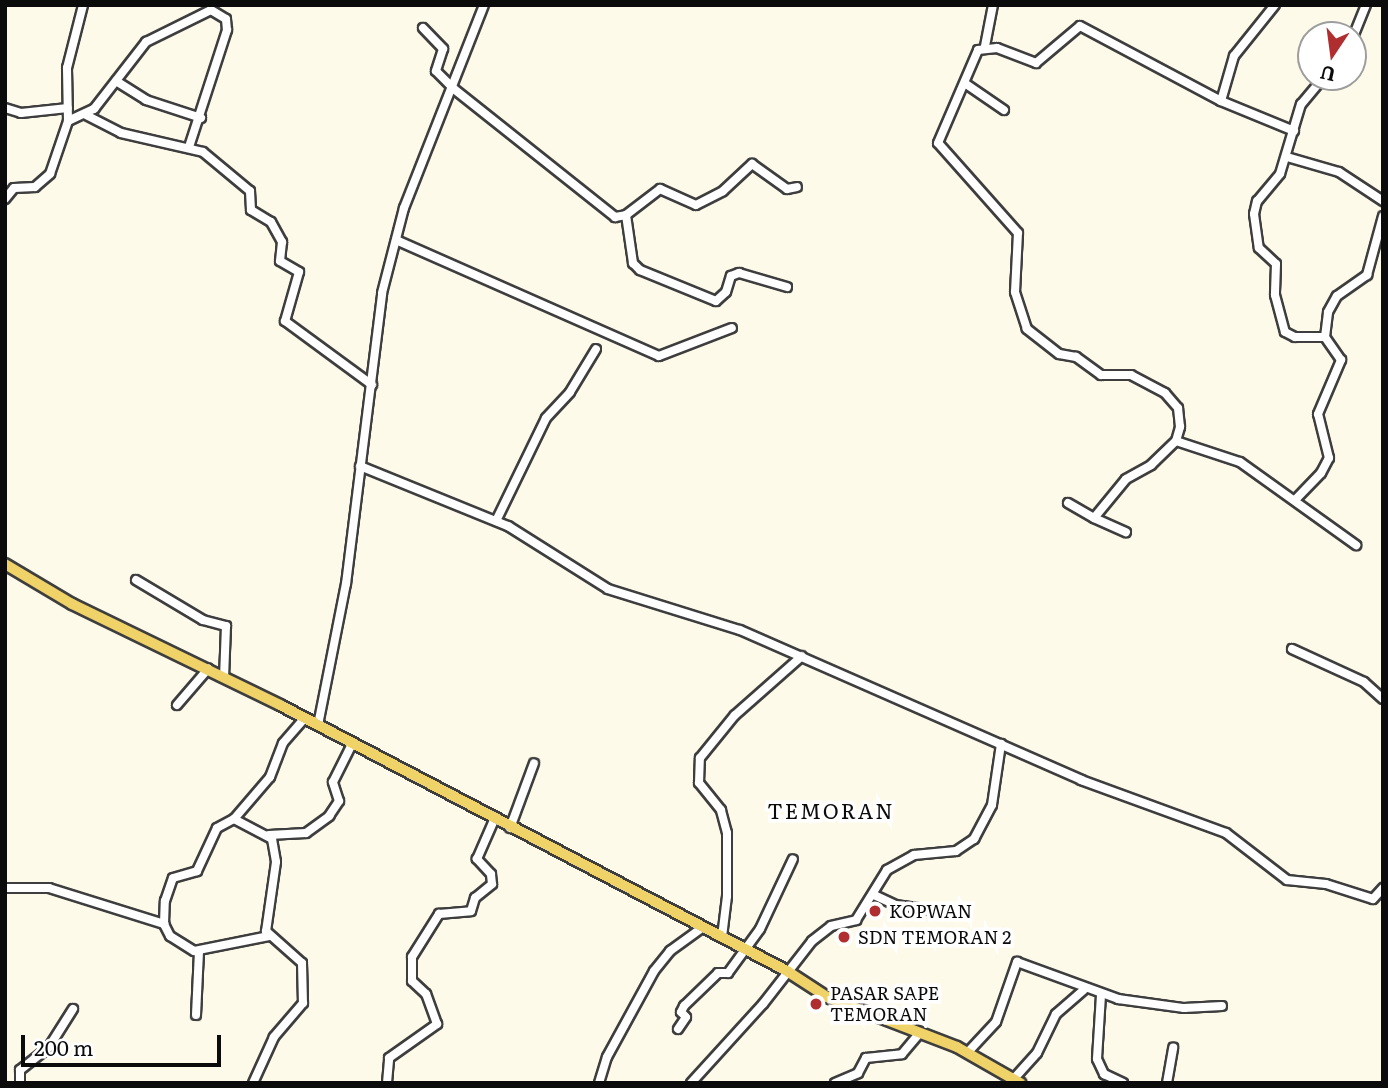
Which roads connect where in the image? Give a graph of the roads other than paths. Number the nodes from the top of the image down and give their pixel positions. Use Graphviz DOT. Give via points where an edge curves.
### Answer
graph roads {
  1 [pos="83,5"];
  2 [pos="484,5"];
  3 [pos="993,5"];
  4 [pos="1275,5"];
  5 [pos="423,28"];
  6 [pos="985,46"];
  7 [pos="116,81"];
  8 [pos="966,84"];
  9 [pos="454,89"];
  10 [pos="1312,91"];
  11 [pos="1221,100"];
  12 [pos="5,108"];
  13 [pos="68,108"];
  14 [pos="1003,110"];
  15 [pos="86,114"];
  16 [pos="201,118"];
  17 [pos="68,121"];
  18 [pos="1294,131"];
  19 [pos="190,147"];
  20 [pos="1287,157"];
  21 [pos="797,187"];
  22 [pos="5,199"];
  23 [pos="1383,201"];
  24 [pos="625,215"];
  25 [pos="1383,216"];
  26 [pos="396,240"];
  27 [pos="787,287"];
  28 [pos="733,328"];
  29 [pos="1325,337"];
  30 [pos="596,349"];
  31 [pos="372,385"];
  32 [pos="1176,441"];
  33 [pos="360,466"];
  34 [pos="1296,500"];
  35 [pos="1068,503"];
  36 [pos="1094,518"];
  37 [pos="496,521"];
  38 [pos="1126,532"];
  39 [pos="1356,545"];
  40 [pos="5,564"];
  41 [pos="136,580"];
  42 [pos="1292,649"];
  43 [pos="802,656"];
  44 [pos="208,669"];
  45 [pos="224,678"];
  46 [pos="1383,699"];
  47 [pos="177,705"];
  48 [pos="306,718"];
  49 [pos="318,725"];
  50 [pos="352,744"];
  51 [pos="1001,744"];
  52 [pos="534,763"];
  53 [pos="234,819"];
  54 [pos="494,820"];
  55 [pos="510,828"];
  56 [pos="269,835"];
  57 [pos="793,859"];
  58 [pos="5,888"];
  59 [pos="1383,888"];
  60 [pos="874,895"];
  61 [pos="948,912"];
  62 [pos="164,923"];
  63 [pos="703,927"];
  64 [pos="270,936"];
  65 [pos="722,937"];
  66 [pos="746,949"];
  67 [pos="199,952"];
  68 [pos="787,971"];
  69 [pos="1084,990"];
  70 [pos="1101,995"];
  71 [pos="1222,1006"];
  72 [pos="72,1009"];
  73 [pos="196,1015"];
  74 [pos="678,1029"];
  75 [pos="918,1035"];
  76 [pos="1174,1048"];
  77 [pos="968,1052"];
  78 [pos="837,1082"];
  79 [pos="1015,1082"];
  80 [pos="20,1083"];
  81 [pos="253,1083"];
  82 [pos="387,1083"];
  83 [pos="598,1083"];
  84 [pos="691,1083"];
  85 [pos="1124,1083"];
  86 [pos="1167,1083"];
  1 -- 13 [label="street" via="67,68"];
  2 -- 9 [label="street"];
  3 -- 6 [label="street"];
  4 -- 11 [label="street" via="1234,56"];
  5 -- 9 [label="street" via="443,49 436,71"];
  6 -- 8 [label="street" via="975,55"];
  6 -- 11 [label="street" via="1036,63 1080,26"];
  7 -- 15 [label="street"];
  7 -- 16 [label="street" via="146,100"];
  7 -- 16 [label="street" via="146,43 195,14 219,12 226,19 227,30"];
  8 -- 14 [label="street"];
  8 -- 32 [label="street" via="938,143 1018,233 1014,292 1027,329 1054,351 1076,357 1097,374 1131,375 1174,400 1180,427"];
  9 -- 24 [label="street" via="607,213"];
  9 -- 26 [label="street" via="404,208"];
  10 -- 18 [label="street" via="1301,104"];
  11 -- 18 [label="street"];
  12 -- 13 [label="street" via="21,113"];
  13 -- 17 [label="street"];
  15 -- 17 [label="street"];
  15 -- 19 [label="street" via="121,133"];
  16 -- 19 [label="street"];
  17 -- 22 [label="street" via="46,180 35,187 14,188"];
  18 -- 20 [label="street"];
  19 -- 31 [label="street" via="210,157 250,191 251,210 274,226 282,242 280,261 299,272 294,303 286,315 289,326"];
  20 -- 23 [label="street" via="1339,172"];
  20 -- 29 [label="street" via="1276,182 1254,207 1257,241 1276,264 1275,295 1284,332 1295,337"];
  21 -- 24 [label="street" via="787,189 752,164 723,191 696,205 660,188"];
  24 -- 27 [label="street" via="633,263 640,270 716,301 726,292 731,276 739,273"];
  25 -- 29 [label="street" via="1374,239 1372,265 1359,285 1333,301"];
  26 -- 28 [label="street" via="659,356"];
  26 -- 31 [label="street" via="378,313"];
  29 -- 34 [label="street" via="1341,360 1318,414 1329,458"];
  30 -- 37 [label="street" via="570,392 546,418"];
  31 -- 33 [label="street"];
  32 -- 34 [label="street" via="1240,462"];
  32 -- 36 [label="street" via="1151,465 1126,479"];
  33 -- 37 [label="street"];
  33 -- 49 [label="street" via="346,584"];
  34 -- 39 [label="street"];
  35 -- 36 [label="street"];
  36 -- 38 [label="street"];
  37 -- 43 [label="street" via="598,585 695,612"];
  40 -- 44 [label="main road" via="72,604"];
  41 -- 45 [label="street" via="202,620 226,625"];
  42 -- 46 [label="street" via="1364,682"];
  43 -- 51 [label="street"];
  43 -- 65 [label="street" via="735,715 699,758 699,783 720,810 727,833"];
  44 -- 45 [label="main road"];
  44 -- 47 [label="street"];
  45 -- 48 [label="main road"];
  48 -- 49 [label="main road"];
  48 -- 53 [label="street" via="283,743 270,777"];
  49 -- 50 [label="main road"];
  50 -- 54 [label="main road"];
  50 -- 56 [label="street" via="334,782 339,801 329,816 306,833"];
  51 -- 59 [label="street" via="1081,780 1226,833 1287,880 1326,884 1369,898 1377,897"];
  51 -- 60 [label="street" via="995,793 979,833 956,852 922,853 896,863"];
  52 -- 55 [label="street"];
  53 -- 56 [label="street"];
  53 -- 62 [label="street" via="213,833 197,871 173,878 164,901"];
  54 -- 55 [label="main road"];
  54 -- 82 [label="street" via="477,859 491,874 492,884 475,898 471,911 439,914 410,961 412,981 426,994 437,1024 390,1058"];
  55 -- 63 [label="main road"];
  56 -- 64 [label="street" via="276,856 265,918"];
  57 -- 66 [label="street"];
  58 -- 62 [label="street" via="49,888"];
  60 -- 61 [label="street" via="895,905"];
  60 -- 68 [label="street" via="856,920 820,933"];
  62 -- 67 [label="street" via="176,941"];
  63 -- 65 [label="main road"];
  63 -- 83 [label="street" via="670,951 654,971 607,1057"];
  64 -- 67 [label="street"];
  64 -- 81 [label="street" via="301,958 304,999 274,1037"];
  65 -- 66 [label="main road"];
  66 -- 68 [label="main road"];
  66 -- 74 [label="street" via="728,973 718,973 684,1006 681,1012 686,1017"];
  67 -- 73 [label="street"];
  68 -- 75 [label="main road" via="849,1008"];
  68 -- 84 [label="street"];
  69 -- 70 [label="street"];
  69 -- 77 [label="street" via="1017,962 996,1023"];
  69 -- 79 [label="street" via="1056,1014 1037,1054"];
  70 -- 71 [label="street" via="1184,1008"];
  70 -- 85 [label="street" via="1097,1059 1104,1074"];
  72 -- 80 [label="street" via="49,1047 20,1070"];
  75 -- 77 [label="main road"];
  75 -- 78 [label="street" via="902,1054 866,1057 858,1073"];
  76 -- 86 [label="street"];
  77 -- 79 [label="main road"];
}
